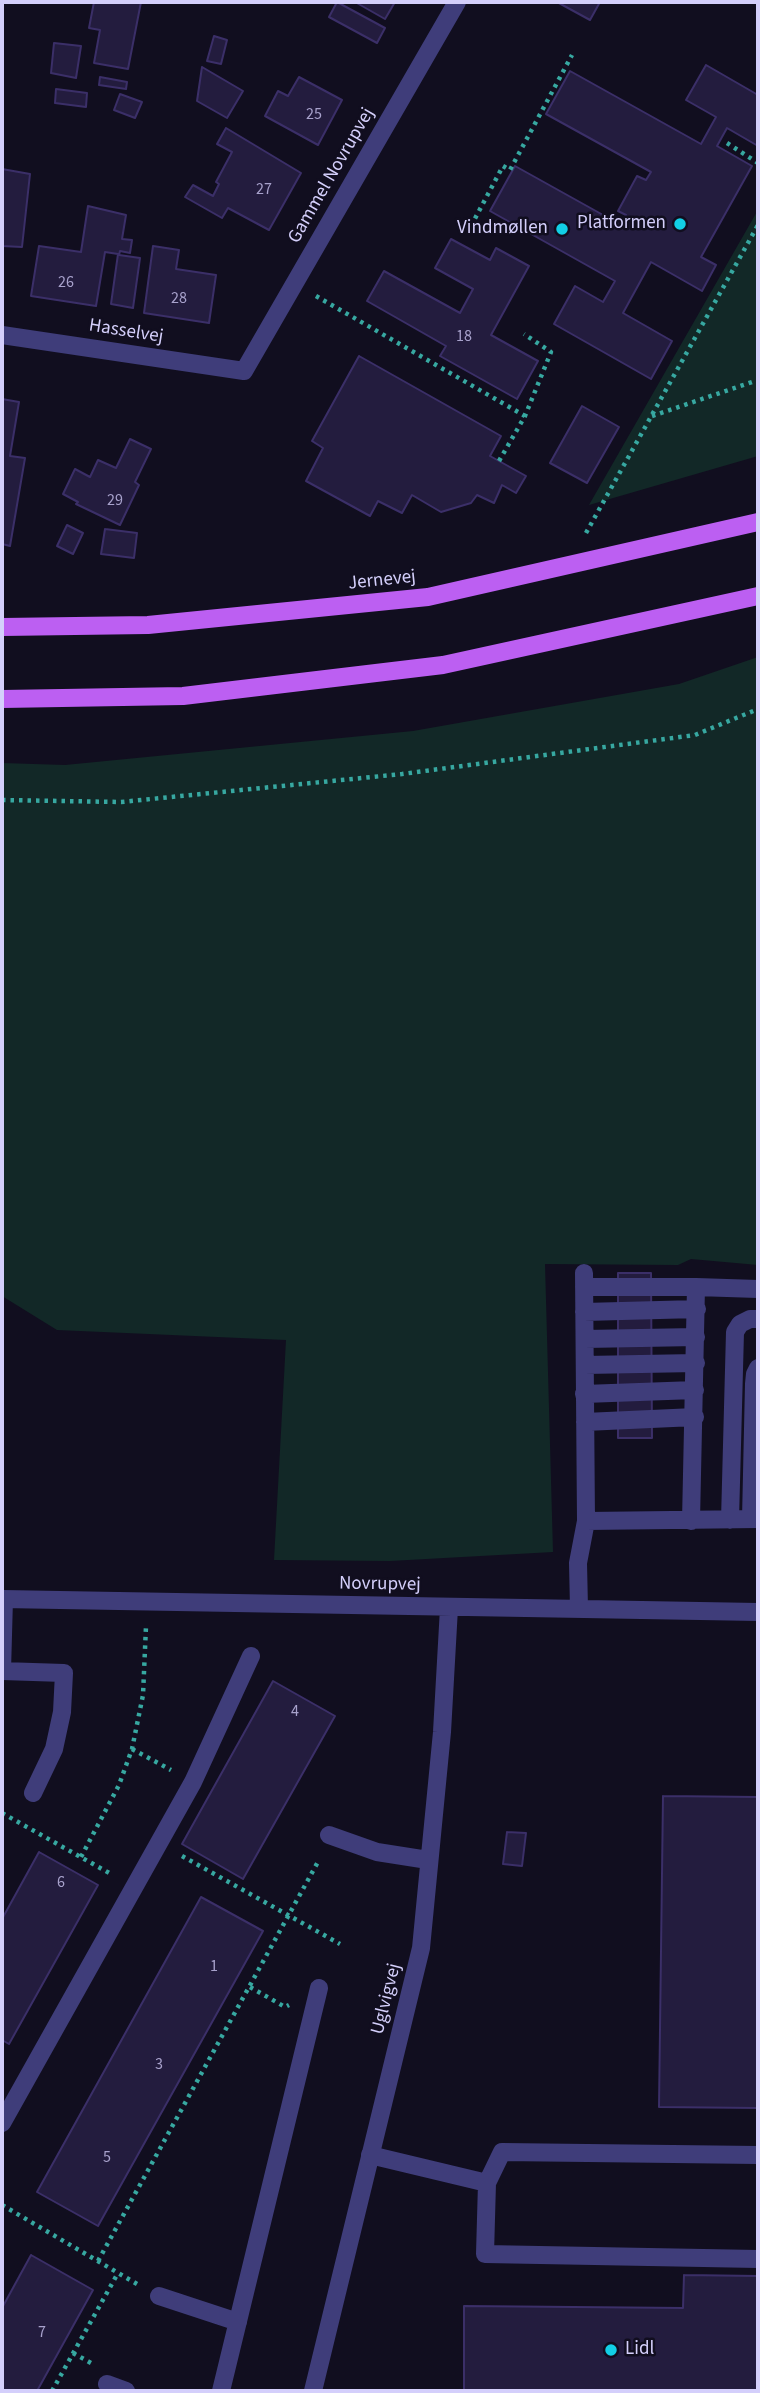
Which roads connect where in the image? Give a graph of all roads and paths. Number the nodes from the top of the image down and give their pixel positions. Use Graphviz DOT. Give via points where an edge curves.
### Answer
graph roads {
  1 [pos="457,2"];
  2 [pos="572,55"];
  3 [pos="727,143"];
  4 [pos="758,163"];
  5 [pos="758,225"];
  6 [pos="471,226"];
  7 [pos="294,283"];
  8 [pos="524,334"];
  9 [pos="2,335"];
  10 [pos="244,371"];
  11 [pos="758,380"];
  12 [pos="525,416"];
  13 [pos="651,416"];
  14 [pos="499,461"];
  15 [pos="758,522"];
  16 [pos="568,564"];
  17 [pos="758,596"];
  18 [pos="2,627"];
  19 [pos="2,699"];
  20 [pos="758,709"];
  21 [pos="2,800"];
  22 [pos="696,1287"];
  23 [pos="758,1289"];
  24 [pos="697,1309"];
  25 [pos="584,1312"];
  26 [pos="758,1319"];
  27 [pos="696,1337"];
  28 [pos="585,1339"];
  29 [pos="696,1363"];
  30 [pos="585,1365"];
  31 [pos="758,1368"];
  32 [pos="695,1390"];
  33 [pos="584,1394"];
  34 [pos="695,1417"];
  35 [pos="584,1422"];
  36 [pos="755,1519"];
  37 [pos="730,1520"];
  38 [pos="586,1521"];
  39 [pos="691,1521"];
  40 [pos="3,1599"];
  41 [pos="147,1601"];
  42 [pos="449,1608"];
  43 [pos="579,1608"];
  44 [pos="758,1612"];
  45 [pos="251,1656"];
  46 [pos="2,1671"];
  47 [pos="132,1749"];
  48 [pos="193,1783"];
  49 [pos="33,1793"];
  50 [pos="2,1813"];
  51 [pos="329,1835"];
  52 [pos="159,1843"];
  53 [pos="81,1857"];
  54 [pos="428,1860"];
  55 [pos="134,1887"];
  56 [pos="290,1916"];
  57 [pos="341,1944"];
  58 [pos="250,1987"];
  59 [pos="319,1988"];
  60 [pos="2,2123"];
  61 [pos="370,2155"];
  62 [pos="758,2155"];
  63 [pos="487,2183"];
  64 [pos="2,2205"];
  65 [pos="758,2259"];
  66 [pos="98,2261"];
  67 [pos="118,2273"];
  68 [pos="159,2296"];
  69 [pos="238,2322"];
  70 [pos="107,2384"];
  71 [pos="52,2391"];
  72 [pos="126,2391"];
  73 [pos="221,2391"];
  74 [pos="313,2391"];
  1 -- 7 [label="street, Gammel Novrupvej"];
  2 -- 6 [label="path" via="510,170 503,166"];
  3 -- 4 [label="path"];
  5 -- 13 [label="path"];
  7 -- 10 [label="street, Gammel Novrupvej"];
  7 -- 12 [label="path"];
  8 -- 12 [label="path" via="551,352"];
  9 -- 10 [label="street, Hasselvej"];
  11 -- 13 [label="path"];
  12 -- 14 [label="path"];
  13 -- 16 [label="path"];
  15 -- 16 [label="main road, Jernevej"];
  16 -- 18 [label="main road, Jernevej" via="428,597 148,625"];
  17 -- 19 [label="main road" via="443,665 183,696"];
  20 -- 21 [label="path" via="695,735 402,774 121,802"];
  22 -- 23 [label="street"];
  22 -- 24 [label="street"];
  22 -- 25 [label="street" via="584,1280"];
  24 -- 25 [label="street"];
  24 -- 27 [label="street"];
  25 -- 28 [label="street"];
  26 -- 37 [label="street" via="740,1324 735,1332"];
  27 -- 28 [label="street"];
  27 -- 29 [label="street"];
  28 -- 30 [label="street"];
  29 -- 30 [label="street"];
  29 -- 32 [label="street"];
  30 -- 33 [label="street"];
  31 -- 36 [label="street" via="754,1384"];
  32 -- 33 [label="street"];
  32 -- 34 [label="street"];
  33 -- 35 [label="street"];
  34 -- 35 [label="street"];
  34 -- 39 [label="street"];
  35 -- 38 [label="street"];
  36 -- 37 [label="street"];
  37 -- 39 [label="street"];
  38 -- 39 [label="street"];
  38 -- 43 [label="street" via="578,1563"];
  40 -- 41 [label="street, Novrupvej"];
  40 -- 46 [label="street"];
  41 -- 42 [label="street, Novrupvej"];
  41 -- 47 [label="path" via="143,1695"];
  42 -- 43 [label="street, Novrupvej"];
  42 -- 54 [label="street, Uglvigvej"];
  43 -- 44 [label="street, Novrupvej"];
  45 -- 48 [label="street"];
  46 -- 49 [label="street" via="64,1673 54,1749"];
  47 -- 48 [label="path"];
  47 -- 53 [label="path" via="119,1785"];
  48 -- 52 [label="street"];
  50 -- 53 [label="path"];
  51 -- 54 [label="street" via="377,1852"];
  51 -- 56 [label="path"];
  52 -- 55 [label="street"];
  52 -- 56 [label="path"];
  53 -- 55 [label="path"];
  54 -- 61 [label="street, Uglvigvej" via="421,1948"];
  55 -- 60 [label="street"];
  56 -- 57 [label="path"];
  56 -- 58 [label="path"];
  58 -- 59 [label="path" via="285,2007"];
  58 -- 66 [label="path"];
  59 -- 69 [label="street"];
  61 -- 63 [label="street"];
  61 -- 74 [label="street, Uglvigvej"];
  62 -- 63 [label="street" via="502,2152"];
  63 -- 65 [label="street" via="485,2254"];
  64 -- 66 [label="path"];
  66 -- 67 [label="path"];
  67 -- 68 [label="path"];
  67 -- 71 [label="path"];
  68 -- 69 [label="street"];
  69 -- 73 [label="street"];
  70 -- 72 [label="street"];
}
